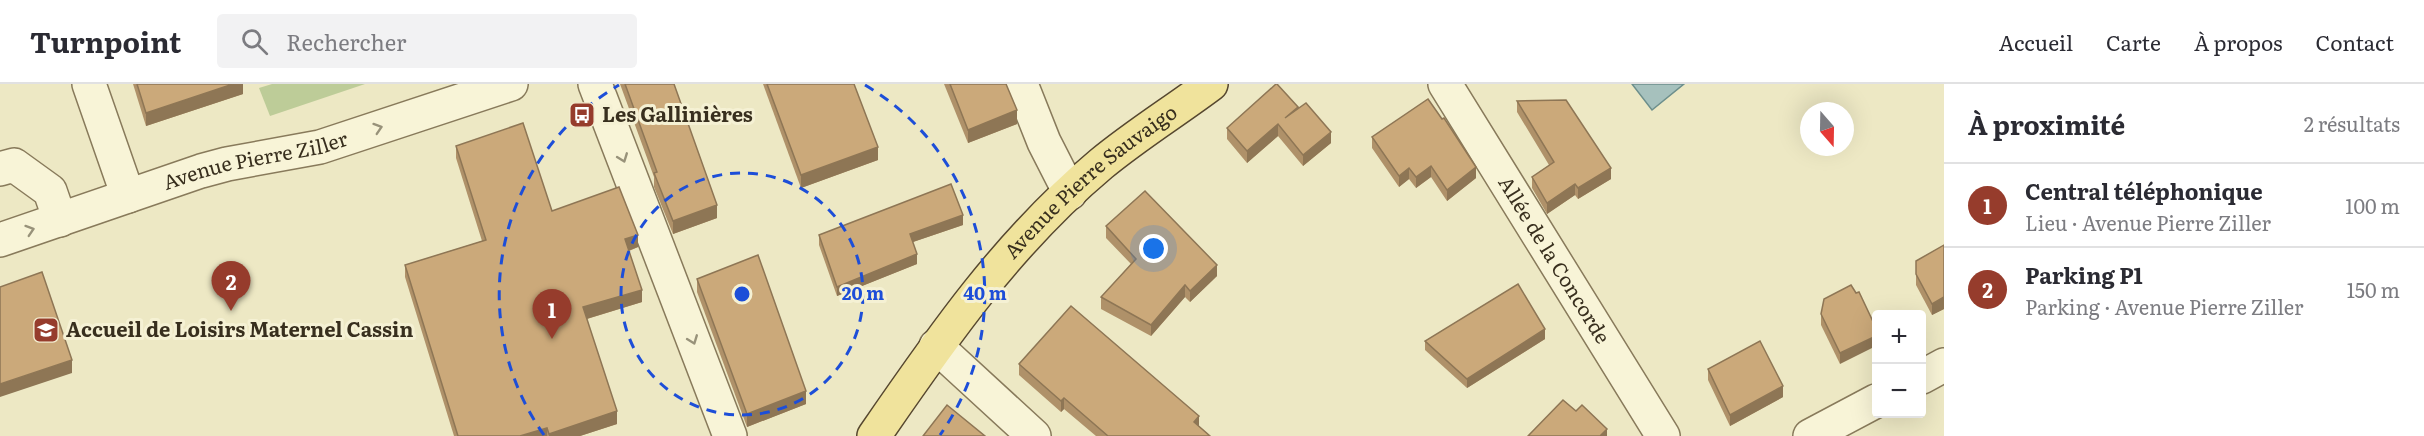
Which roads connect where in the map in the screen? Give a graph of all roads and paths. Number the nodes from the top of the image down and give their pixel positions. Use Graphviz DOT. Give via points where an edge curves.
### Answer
graph roads {
  1 [pos="89,84"];
  2 [pos="511,84"];
  3 [pos="595,84"];
  4 [pos="1021,84"];
  5 [pos="1211,84"];
  6 [pos="1445,84"];
  7 [pos="0,169"];
  8 [pos="1070,192"];
  9 [pos="128,196"];
  10 [pos="60,220"];
  11 [pos="0,240"];
  12 [pos="936,346"];
  13 [pos="1944,365"];
  14 [pos="1926,375"];
  15 [pos="1872,403"];
  16 [pos="730,436"];
  17 [pos="874,436"];
  18 [pos="1034,436"];
  19 [pos="1662,436"];
  20 [pos="1810,436"];
  1 -- 9 [label="street"];
  9 -- 2 [label="street, Avenue Pierre Ziller, one-way" via="227,164 320,147"];
  3 -- 16 [label="street, one-way"];
  4 -- 8 [label="street" via="1044,142"];
  5 -- 8 [label="main road, Avenue Pierre Sauvaigo"];
  6 -- 19 [label="street, Allée de la Concorde"];
  7 -- 10 [label="street" via="14,165 50,191"];
  8 -- 12 [label="main road, Avenue Pierre Sauvaigo" via="995,269"];
  9 -- 10 [label="street, Avenue Pierre Ziller"];
  11 -- 10 [label="street, Avenue Pierre Ziller, one-way"];
  12 -- 17 [label="main road, Avenue Pierre Sauvaigo"];
  12 -- 18 [label="street"];
  13 -- 14 [label="street"];
  15 -- 20 [label="street"];
}
